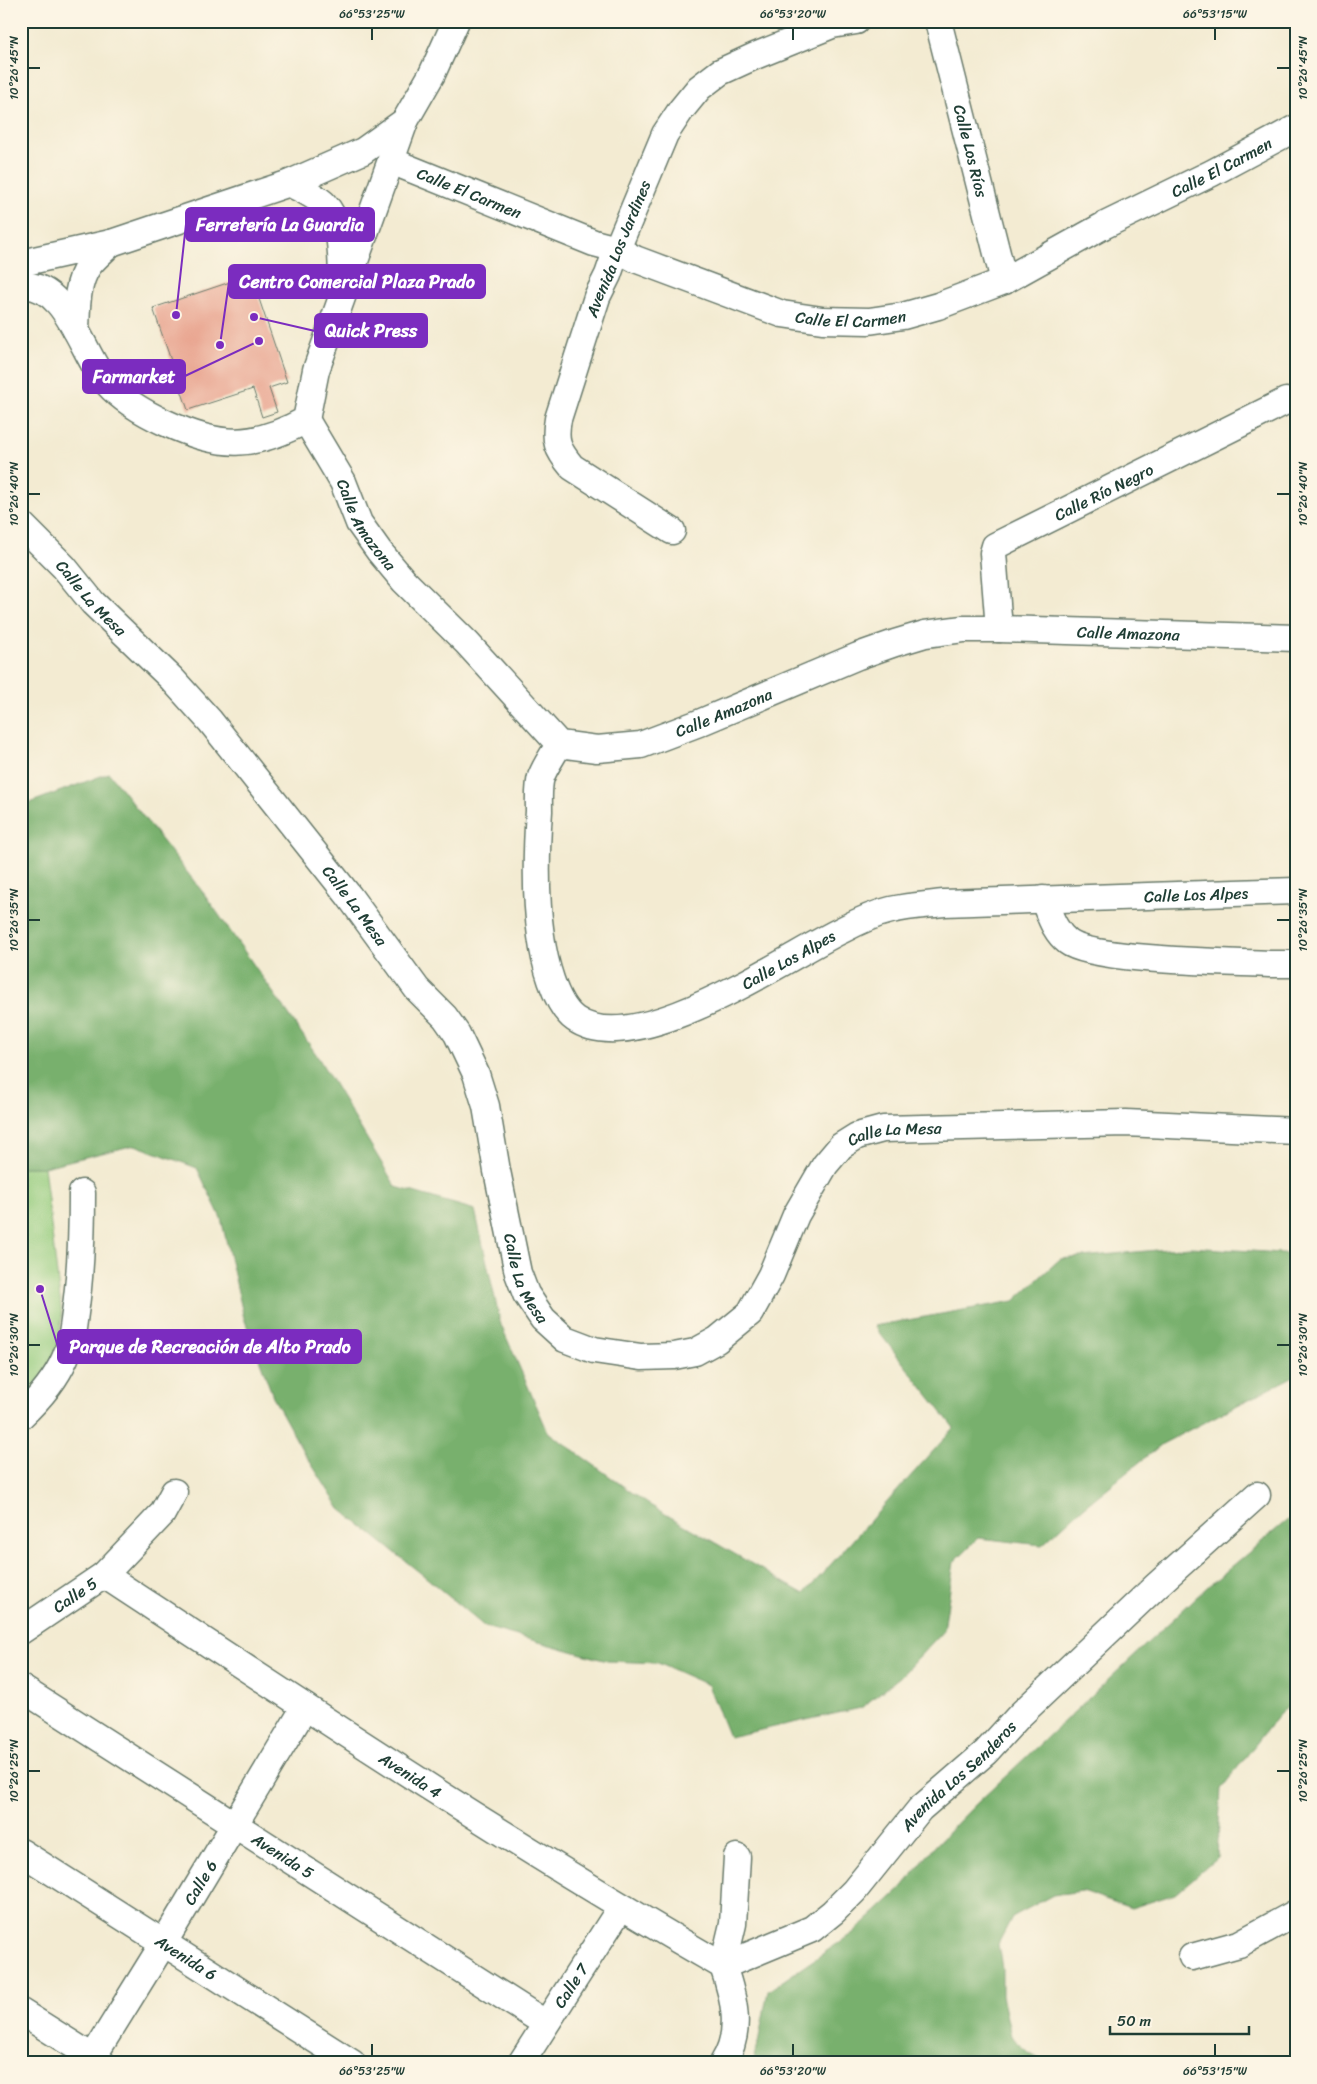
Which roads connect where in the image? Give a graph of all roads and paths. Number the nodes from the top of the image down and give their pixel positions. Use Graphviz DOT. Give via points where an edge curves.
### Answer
graph roads {
  1 [pos="456,21"];
  2 [pos="856,21"];
  3 [pos="938,21"];
  4 [pos="405,120"];
  5 [pos="1296,128"];
  6 [pos="391,160"];
  7 [pos="290,183"];
  8 [pos="111,242"];
  9 [pos="617,249"];
  10 [pos="21,263"];
  11 [pos="1004,280"];
  12 [pos="21,286"];
  13 [pos="342,293"];
  14 [pos="76,330"];
  15 [pos="1286,401"];
  16 [pos="306,420"];
  17 [pos="21,524"];
  18 [pos="672,531"];
  19 [pos="999,629"];
  20 [pos="1296,638"];
  21 [pos="559,744"];
  22 [pos="1296,891"];
  23 [pos="1043,899"];
  24 [pos="1296,964"];
  25 [pos="1296,1131"];
  26 [pos="82,1193"];
  27 [pos="21,1416"];
  28 [pos="174,1492"];
  29 [pos="1257,1495"];
  30 [pos="104,1575"];
  31 [pos="21,1631"];
  32 [pos="21,1688"];
  33 [pos="304,1707"];
  34 [pos="234,1825"];
  35 [pos="21,1852"];
  36 [pos="737,1857"];
  37 [pos="621,1907"];
  38 [pos="1296,1913"];
  39 [pos="163,1944"];
  40 [pos="1192,1957"];
  41 [pos="723,1966"];
  42 [pos="21,2012"];
  43 [pos="545,2023"];
  44 [pos="97,2060"];
  45 [pos="352,2063"];
  46 [pos="521,2063"];
  47 [pos="723,2063"];
  1 -- 4 [label="street" via="432,74"];
  2 -- 9 [label="street, Avenida Los Jardines" via="832,25 755,56 720,72 698,88 665,134"];
  3 -- 11 [label="street, Calle Los Ríos"];
  4 -- 6 [label="street"];
  4 -- 7 [label="street" via="363,151"];
  5 -- 11 [label="street, Calle El Carmen"];
  6 -- 9 [label="street, Calle El Carmen"];
  6 -- 13 [label="street"];
  7 -- 8 [label="street"];
  7 -- 13 [label="street" via="322,203 332,216 340,244"];
  8 -- 10 [label="street"];
  8 -- 14 [label="street" via="89,266 83,278"];
  9 -- 11 [label="street, Calle El Carmen" via="634,259 782,314 822,320 869,321 903,316"];
  9 -- 18 [label="street, Avenida Los Jardines" via="597,297 555,436 560,453 572,466"];
  12 -- 14 [label="street" via="50,293"];
  13 -- 16 [label="street" via="316,370"];
  14 -- 16 [label="street" via="95,366 119,395 145,414 200,438 228,442 258,439 274,436"];
  15 -- 19 [label="street, Calle Río Negro" via="995,546"];
  16 -- 21 [label="street, Calle Amazona" via="343,482 358,523 378,551"];
  17 -- 25 [label="street, Calle La Mesa" via="64,567 93,604 172,678 210,721 349,896 417,989 457,1034 476,1074 486,1106 521,1280 526,1294 543,1319 565,1339 594,1350 641,1357 695,1352 717,1340 750,1313 811,1186 841,1146 857,1136 883,1129 1126,1123"];
  19 -- 20 [label="street, Calle Amazona"];
  19 -- 21 [label="street, Calle Amazona" via="925,634 895,643 641,745 597,749"];
  21 -- 23 [label="street, Calle Los Alpes" via="541,778 536,904 545,964 564,1007 574,1018 591,1026 632,1028 655,1024 709,1002 842,929 892,910 944,903"];
  22 -- 23 [label="street, Calle Los Alpes"];
  23 -- 24 [label="street" via="1057,932 1070,944 1110,955"];
  26 -- 27 [label="street" via="82,1242 72,1341 55,1377"];
  28 -- 30 [label="street, Calle 5" via="162,1514"];
  29 -- 41 [label="street, Avenida Los Senderos" via="1020,1715 986,1752 920,1809 833,1912 812,1929"];
  30 -- 31 [label="street, Calle 5"];
  30 -- 33 [label="street, Avenida 4"];
  32 -- 34 [label="street, Avenida 5"];
  33 -- 34 [label="street, Calle 6"];
  33 -- 37 [label="street, Avenida 4"];
  34 -- 39 [label="street, Calle 6"];
  34 -- 43 [label="street, Avenida 5"];
  35 -- 39 [label="street, Avenida 6"];
  36 -- 41 [label="street" via="734,1924"];
  37 -- 41 [label="street, Avenida 4"];
  37 -- 43 [label="street, Calle 7"];
  38 -- 40 [label="street" via="1239,1944"];
  39 -- 44 [label="street, Calle 6"];
  39 -- 45 [label="street, Avenida 6"];
  41 -- 47 [label="street" via="735,2007 735,2031"];
  42 -- 44 [label="street"];
  43 -- 46 [label="street, Calle 7"];
}
